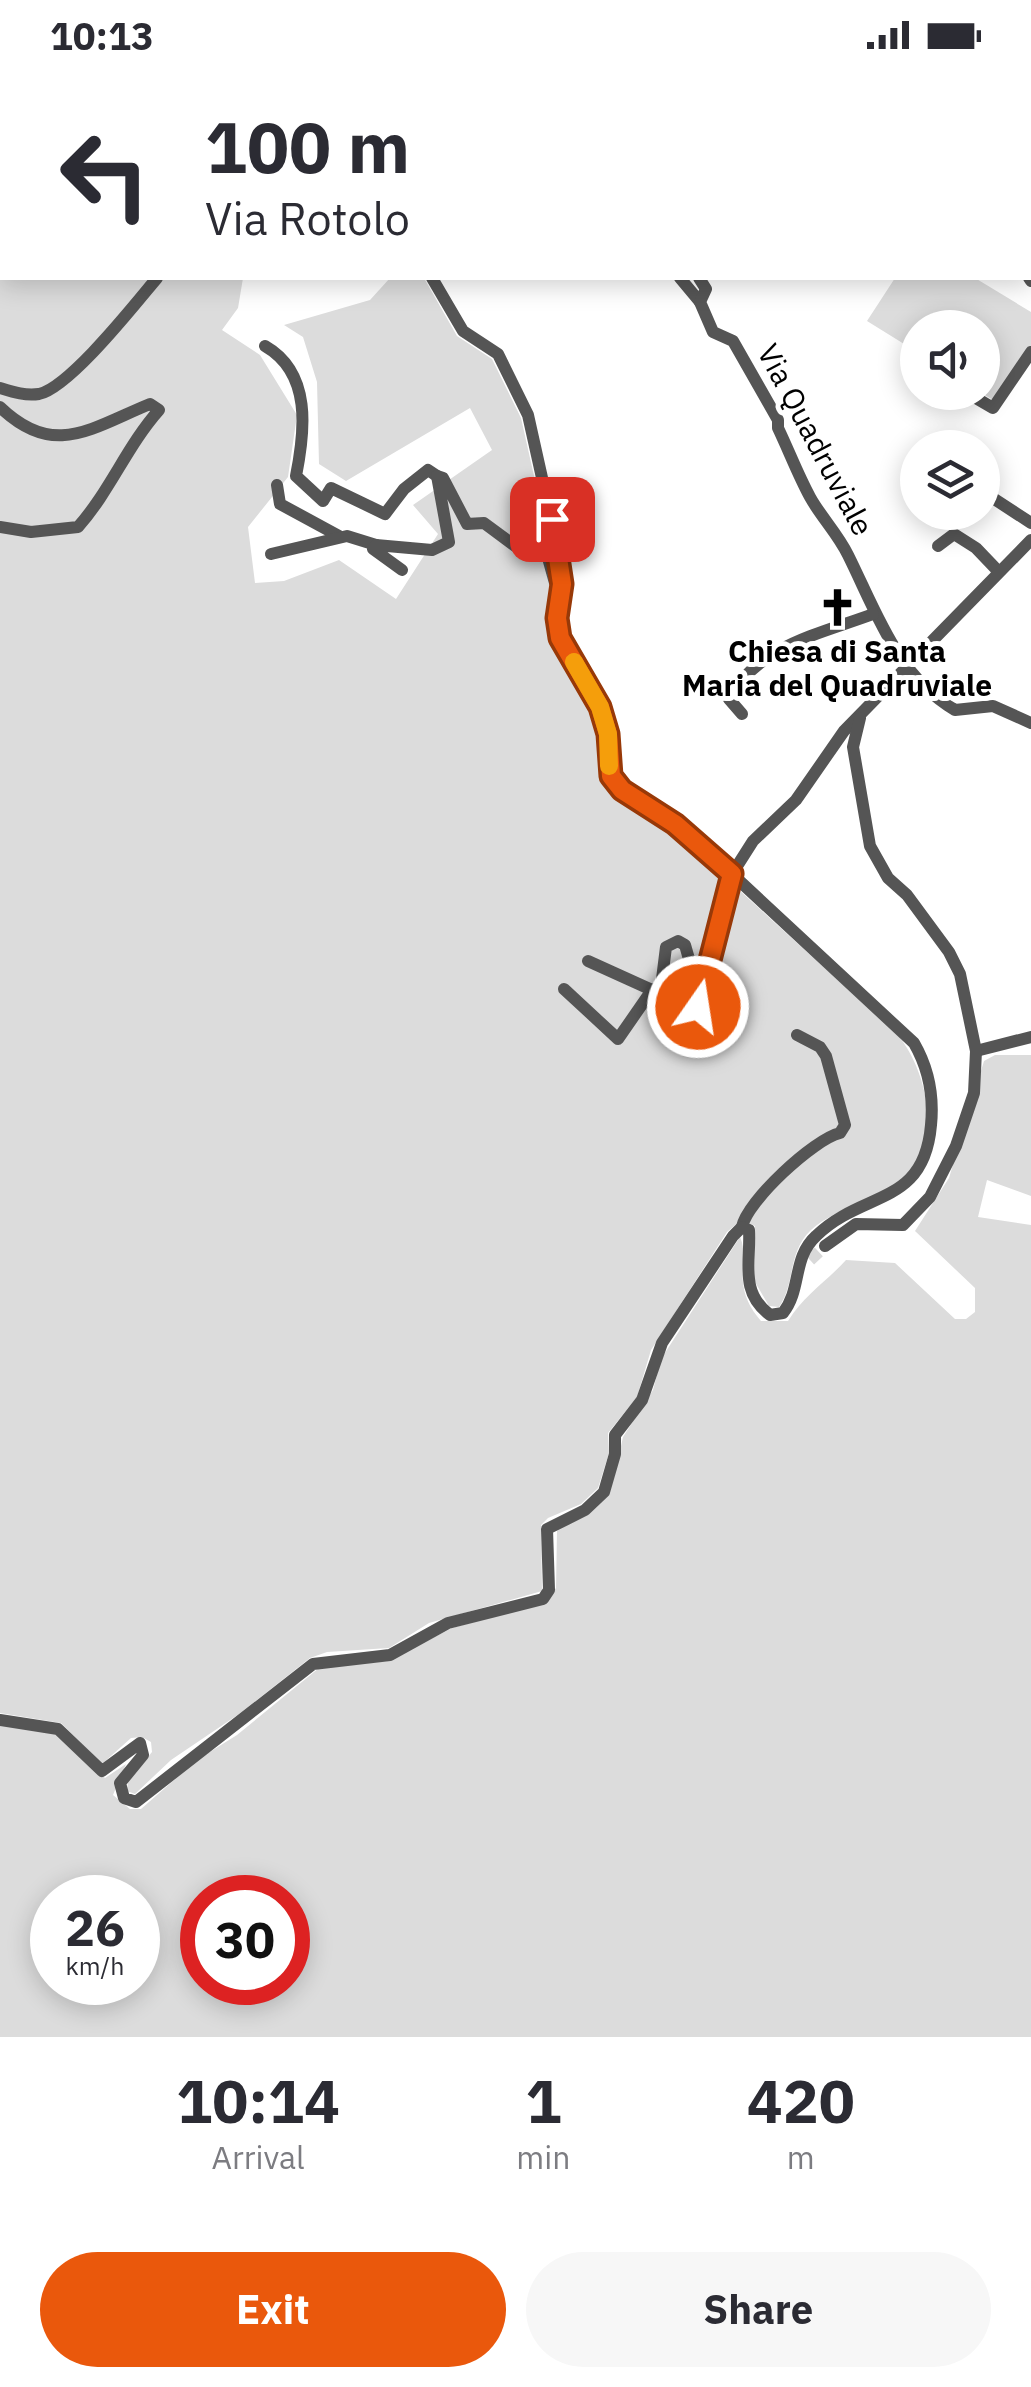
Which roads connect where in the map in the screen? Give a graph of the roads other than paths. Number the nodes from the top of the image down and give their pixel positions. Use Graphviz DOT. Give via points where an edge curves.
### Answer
graph roads {
  1 [pos="155,280"];
  2 [pos="433,280"];
  3 [pos="682,280"];
  4 [pos="700,280"];
  5 [pos="700,302"];
  6 [pos="265,346"];
  7 [pos="1031,352"];
  8 [pos="0,388"];
  9 [pos="1000,398"];
  10 [pos="0,407"];
  11 [pos="436,476"];
  12 [pos="278,485"];
  13 [pos="1000,503"];
  14 [pos="1031,523"];
  15 [pos="0,527"];
  16 [pos="342,537"];
  17 [pos="1031,540"];
  18 [pos="376,545"];
  19 [pos="938,546"];
  20 [pos="271,554"];
  21 [pos="402,570"];
  22 [pos="998,571"];
  23 [pos="558,609"];
  24 [pos="872,614"];
  25 [pos="907,665"];
  26 [pos="863,711"];
  27 [pos="742,714"];
  28 [pos="1031,723"];
  29 [pos="732,874"];
  30 [pos="588,961"];
  31 [pos="564,989"];
  32 [pos="652,990"];
  33 [pos="797,1035"];
  34 [pos="1031,1038"];
  35 [pos="976,1050"];
  36 [pos="742,1227"];
  37 [pos="825,1246"];
  38 [pos="810,1260"];
  39 [pos="796,1272"];
  40 [pos="0,1720"];
  1 -- 8 [label="street" via="108,336 43,394"];
  2 -- 23 [label="street" via="462,332 498,354 528,416 557,546"];
  3 -- 5 [label="street, Via Quadruviale"];
  4 -- 5 [label="street" via="706,289"];
  5 -- 24 [label="street, Via Quadruviale" via="713,332 733,341 778,420"];
  6 -- 11 [label="street" via="288,367 303,406 296,476 323,502 331,488 385,514 415,478 428,470"];
  7 -- 9 [label="street"];
  10 -- 15 [label="street" via="45,437 67,438 150,404 159,410 78,526 43,532"];
  11 -- 18 [label="street" via="449,542 432,550"];
  11 -- 23 [label="street" via="467,524 484,523 515,546 529,544 548,558"];
  12 -- 16 [label="street" via="280,504"];
  13 -- 14 [label="street"];
  16 -- 18 [label="street"];
  16 -- 20 [label="street"];
  17 -- 22 [label="street"];
  18 -- 21 [label="street" via="373,550"];
  19 -- 22 [label="street" via="954,534"];
  22 -- 25 [label="street"];
  23 -- 29 [label="street" via="560,638 600,707 611,776"];
  24 -- 25 [label="street, Via Quadruviale"];
  24 -- 27 [label="street" via="763,656 728,700"];
  25 -- 26 [label="street"];
  25 -- 28 [label="street, Via Quadruviale" via="955,710 993,706"];
  26 -- 29 [label="street"];
  26 -- 35 [label="street" via="853,747 870,846 950,952"];
  29 -- 32 [label="street" via="694,1012 685,1005 689,959 682,942 668,943 661,988"];
  29 -- 39 [label="street" via="902,1029 922,1057 930,1084 929,1146 919,1172 817,1234"];
  30 -- 32 [label="street"];
  31 -- 32 [label="street" via="618,1039"];
  33 -- 36 [label="street" via="826,1056 845,1125 813,1145 754,1202"];
  34 -- 35 [label="street"];
  35 -- 37 [label="street" via="966,1121 930,1197 903,1225 856,1224"];
  36 -- 39 [label="street" via="750,1233 749,1284 765,1312 787,1308"];
  36 -- 40 [label="street" via="657,1353 642,1400 615,1435 604,1492 585,1510 547,1528 549,1590 543,1599 448,1623 390,1655 313,1664 136,1802 124,1798 120,1783 144,1755 140,1743 102,1770 58,1729"];
  38 -- 39 [label="street"];
}
